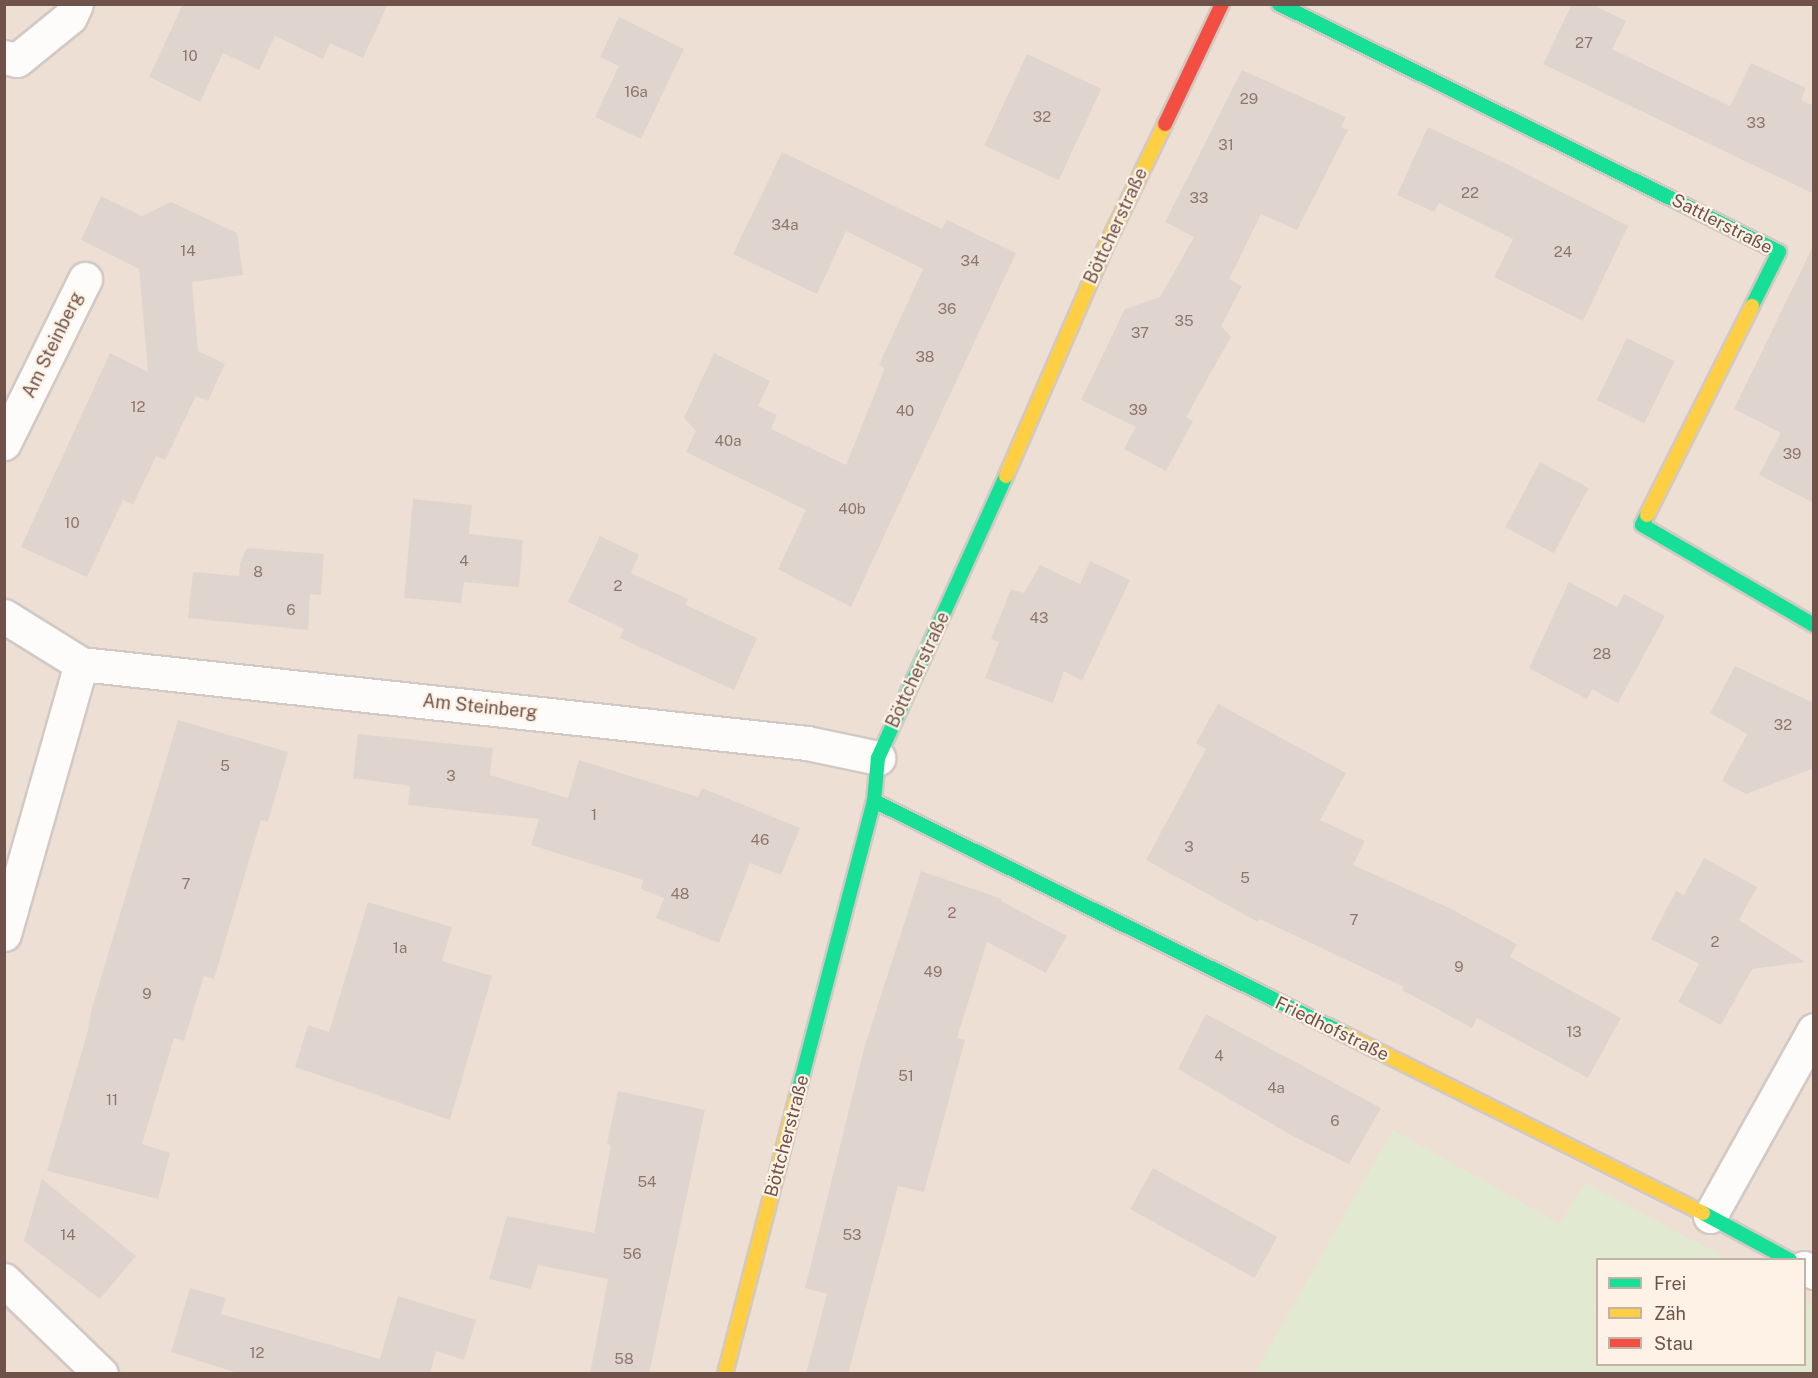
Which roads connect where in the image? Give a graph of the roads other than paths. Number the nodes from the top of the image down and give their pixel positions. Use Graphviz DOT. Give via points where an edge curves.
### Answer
graph roads {
  1 [pos="76,4"];
  2 [pos="1222,4"];
  3 [pos="1279,4"];
  4 [pos="4,57"];
  5 [pos="85,279"];
  6 [pos="4,443"];
  7 [pos="4,616"];
  8 [pos="1814,625"];
  9 [pos="81,664"];
  10 [pos="878,758"];
  11 [pos="874,801"];
  12 [pos="4,934"];
  13 [pos="1814,1030"];
  14 [pos="1710,1216"];
  15 [pos="1786,1258"];
  16 [pos="4,1280"];
  17 [pos="101,1374"];
  18 [pos="725,1374"];
  1 -- 4 [label="street" via="70,17 17,60"];
  2 -- 10 [label="street, Böttcherstraße" via="1105,248 1004,483"];
  3 -- 8 [label="street, Sattlerstraße" via="1779,252 1642,525"];
  5 -- 6 [label="street, Am Steinberg"];
  7 -- 9 [label="street, Am Steinberg"];
  9 -- 10 [label="street, Am Steinberg" via="807,743"];
  9 -- 12 [label="street"];
  10 -- 11 [label="street, Böttcherstraße"];
  11 -- 14 [label="street, Friedhofstraße"];
  11 -- 18 [label="street, Böttcherstraße"];
  13 -- 14 [label="street"];
  14 -- 15 [label="street, Friedhofstraße"];
  16 -- 17 [label="street"];
}
